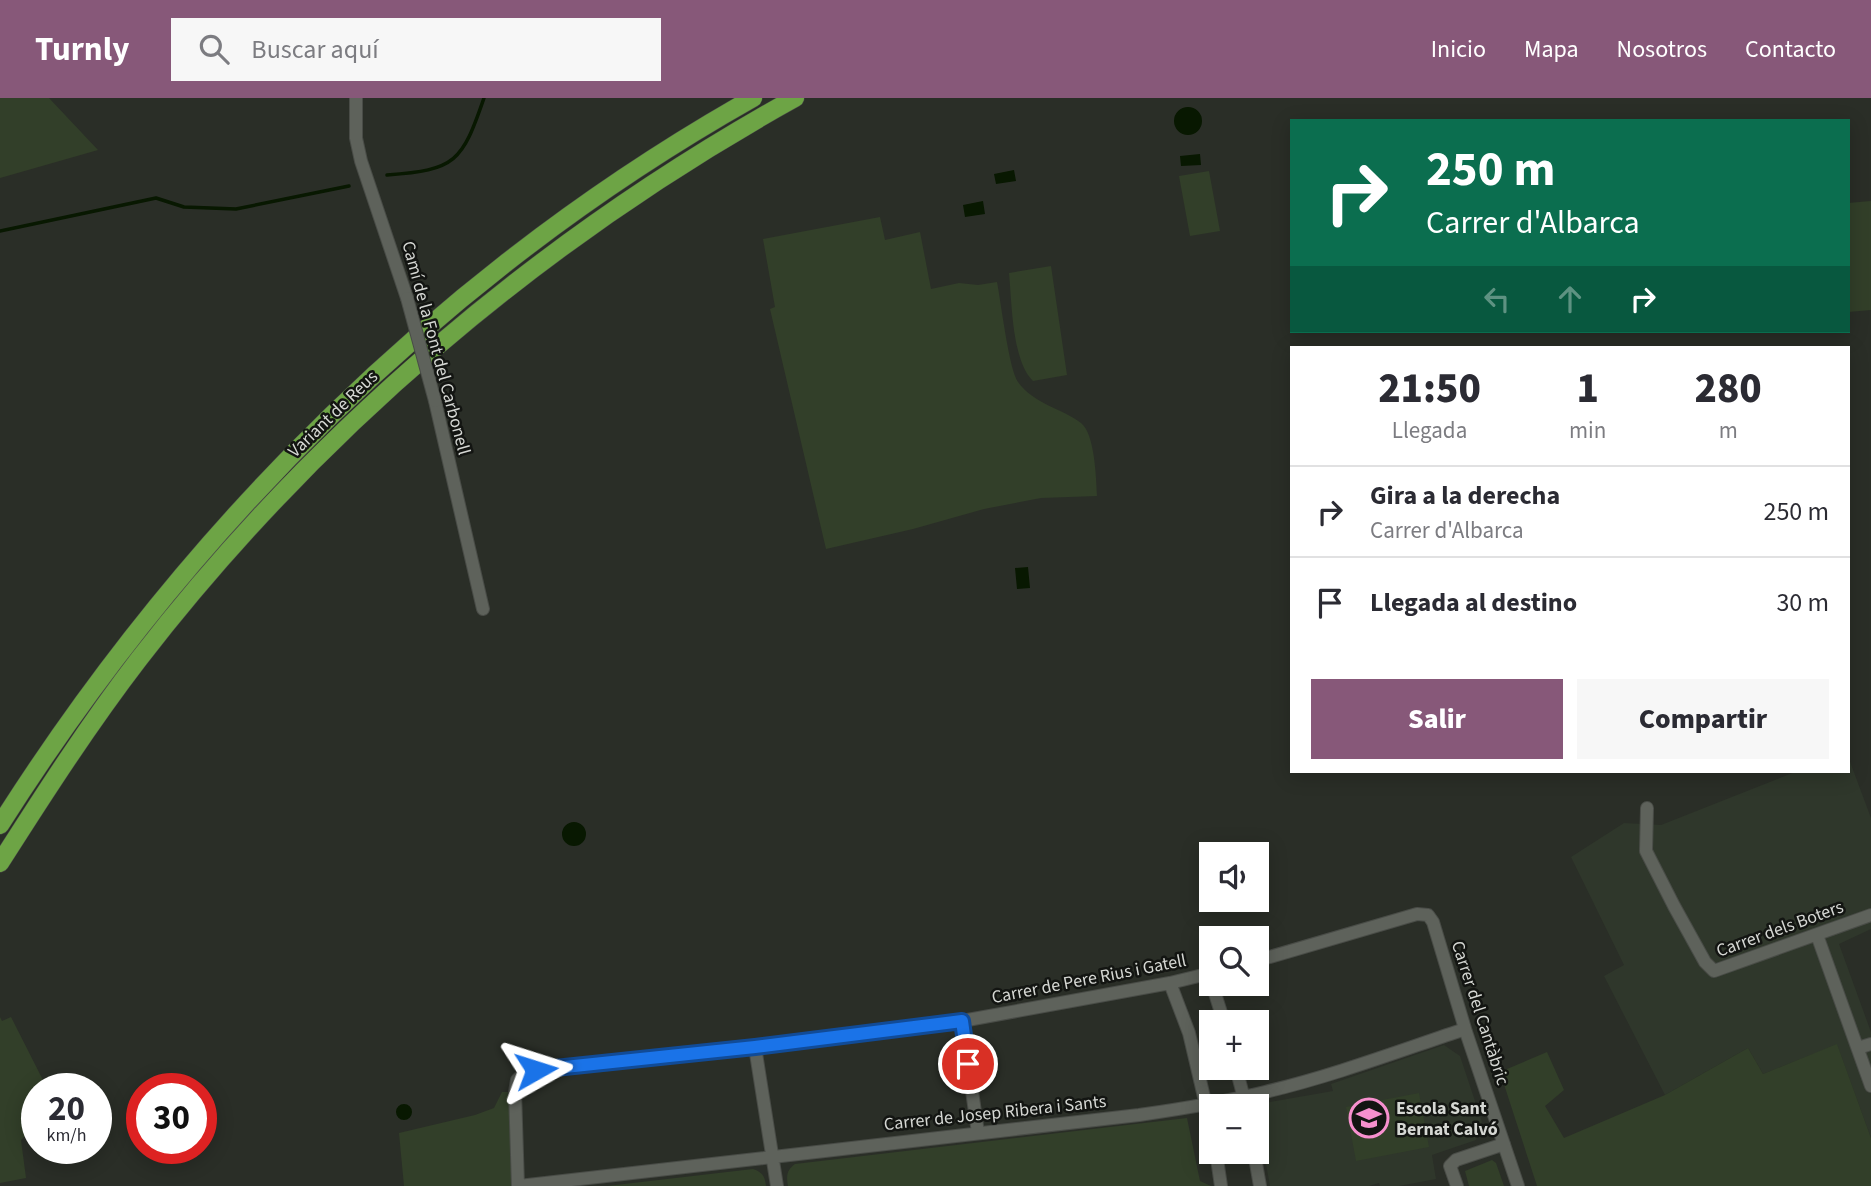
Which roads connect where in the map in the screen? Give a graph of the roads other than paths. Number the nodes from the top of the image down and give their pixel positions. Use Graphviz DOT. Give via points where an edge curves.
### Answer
graph roads {
  1 [pos="356,98"];
  2 [pos="753,98"];
  3 [pos="795,98"];
  4 [pos="483,609"];
  5 [pos="1647,808"];
  6 [pos="0,824"];
  7 [pos="0,863"];
  8 [pos="1871,915"];
  9 [pos="1817,935"];
  10 [pos="1269,957"];
  11 [pos="1199,979"];
  12 [pos="1170,983"];
  13 [pos="962,1021"];
  14 [pos="1465,1029"];
  15 [pos="1871,1044"];
  16 [pos="755,1047"];
  17 [pos="1858,1048"];
  18 [pos="1871,1086"];
  19 [pos="1203,1094"];
  20 [pos="1267,1094"];
  21 [pos="1199,1106"];
  22 [pos="978,1133"];
  23 [pos="1504,1144"];
  24 [pos="772,1156"];
  25 [pos="1218,1164"];
  26 [pos="1256,1164"];
  27 [pos="518,1186"];
  28 [pos="777,1186"];
  29 [pos="1221,1186"];
  30 [pos="1260,1186"];
  31 [pos="1457,1186"];
  32 [pos="1518,1186"];
  1 -- 4 [label="street, Camí de la Font del Carbonell, bridge" via="361,161 407,298"];
  2 -- 6 [label="highway, Variant de Reus" via="629,173 405,345 200,553 123,647"];
  3 -- 7 [label="highway, Variant de Reus" via="642,190 534,267 416,363 323,452 214,568 139,660 56,774"];
  5 -- 9 [label="street, Carrer dels Boters" via="1646,850 1714,971"];
  8 -- 9 [label="street, Carrer dels Boters"];
  9 -- 17 [label="street"];
  10 -- 14 [label="street, Carrer del Cantàbric" via="1417,914 1427,915"];
  11 -- 12 [label="street, Carrer de Pere Rius i Gatell"];
  12 -- 13 [label="street, Carrer de Pere Rius i Gatell"];
  12 -- 19 [label="street" via="1189,1033"];
  13 -- 16 [label="street, Carrer de Pere Rius i Gatell"];
  13 -- 22 [label="street"];
  14 -- 20 [label="street, Carrer de Josep Ribera i Sants"];
  14 -- 23 [label="street, Carrer del Cantàbric"];
  15 -- 17 [label="street"];
  16 -- 24 [label="street"];
  16 -- 27 [label="street, Carrer de Pere Rius i Gatell" via="524,1073 517,1080"];
  17 -- 18 [label="street"];
  21 -- 22 [label="street, Carrer de Josep Ribera i Sants"];
  22 -- 24 [label="street, Carrer de Josep Ribera i Sants"];
  23 -- 31 [label="street" via="1456,1160 1450,1166"];
  23 -- 32 [label="street, Carrer del Cantàbric"];
  24 -- 27 [label="street, Carrer de Josep Ribera i Sants"];
  24 -- 28 [label="street"];
  25 -- 29 [label="street"];
  26 -- 30 [label="street"];
}
